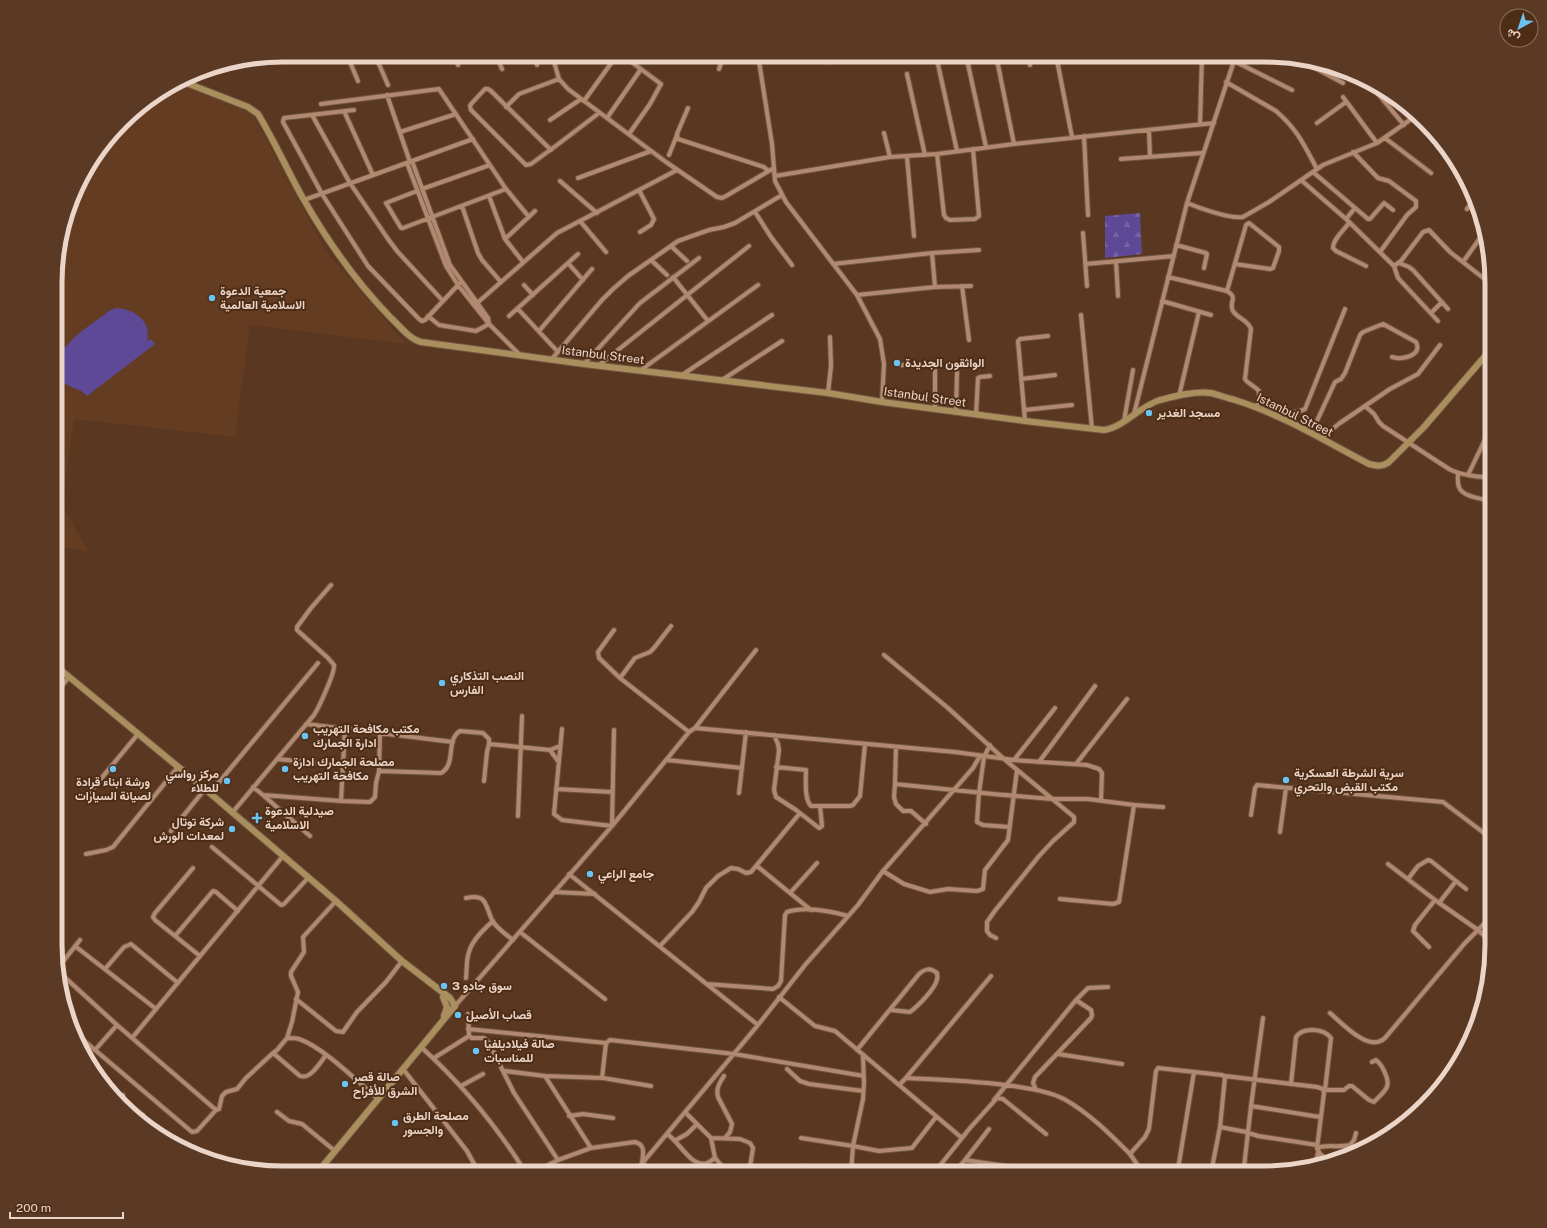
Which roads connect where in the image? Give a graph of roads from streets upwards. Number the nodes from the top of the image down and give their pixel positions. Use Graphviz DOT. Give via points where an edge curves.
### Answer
graph roads {
  1 [pos="350,62"];
  2 [pos="378,62"];
  3 [pos="457,62"];
  4 [pos="499,62"];
  5 [pos="554,62"];
  6 [pos="612,62"];
  7 [pos="632,62"];
  8 [pos="722,62"];
  9 [pos="759,62"];
  10 [pos="938,62"];
  11 [pos="968,62"];
  12 [pos="997,62"];
  13 [pos="1029,62"];
  14 [pos="1057,62"];
  15 [pos="1202,62"];
  16 [pos="1234,62"];
  17 [pos="1236,62"];
  18 [pos="458,65"];
  19 [pos="1030,65"];
  20 [pos="502,69"];
  21 [pos="641,69"];
  22 [pos="719,69"];
  23 [pos="1316,69"];
  24 [pos="907,74"];
  25 [pos="559,79"];
  26 [pos="358,82"];
  27 [pos="1226,82"];
  28 [pos="1343,83"];
  29 [pos="188,84"];
  30 [pos="388,86"];
  31 [pos="1292,90"];
  32 [pos="1378,94"];
  33 [pos="387,95"];
  34 [pos="1343,97"];
  35 [pos="583,100"];
  36 [pos="1346,102"];
  37 [pos="321,104"];
  38 [pos="506,107"];
  39 [pos="688,108"];
  40 [pos="354,110"];
  41 [pos="344,111"];
  42 [pos="599,113"];
  43 [pos="456,114"];
  44 [pos="312,115"];
  45 [pos="607,118"];
  46 [pos="1412,119"];
  47 [pos="550,120"];
  48 [pos="1214,123"];
  49 [pos="1317,123"];
  50 [pos="1200,124"];
  51 [pos="1404,125"];
  52 [pos="1149,130"];
  53 [pos="400,132"];
  54 [pos="884,132"];
  55 [pos="629,134"];
  56 [pos="677,134"];
  57 [pos="1084,136"];
  58 [pos="1072,137"];
  59 [pos="1385,138"];
  60 [pos="473,139"];
  61 [pos="1377,143"];
  62 [pos="1014,144"];
  63 [pos="986,147"];
  64 [pos="973,149"];
  65 [pos="551,150"];
  66 [pos="651,151"];
  67 [pos="957,151"];
  68 [pos="1353,152"];
  69 [pos="1202,153"];
  70 [pos="937,154"];
  71 [pos="669,155"];
  72 [pos="925,155"];
  73 [pos="890,157"];
  74 [pos="908,157"];
  75 [pos="1150,157"];
  76 [pos="1121,159"];
  77 [pos="409,162"];
  78 [pos="490,165"];
  79 [pos="774,168"];
  80 [pos="677,170"];
  81 [pos="768,171"];
  82 [pos="1315,171"];
  83 [pos="1431,173"];
  84 [pos="373,175"];
  85 [pos="774,176"];
  86 [pos="578,178"];
  87 [pos="1301,180"];
  88 [pos="560,181"];
  89 [pos="350,183"];
  90 [pos="422,189"];
  91 [pos="506,189"];
  92 [pos="639,190"];
  93 [pos="417,191"];
  94 [pos="322,194"];
  95 [pos="782,195"];
  96 [pos="489,196"];
  97 [pos="304,200"];
  98 [pos="1187,202"];
  99 [pos="1470,204"];
  100 [pos="462,206"];
  101 [pos="1355,208"];
  102 [pos="1467,209"];
  103 [pos="1393,210"];
  104 [pos="535,212"];
  105 [pos="754,212"];
  106 [pos="598,213"];
  107 [pos="1088,215"];
  108 [pos="529,217"];
  109 [pos="1243,217"];
  110 [pos="430,218"];
  111 [pos="1346,219"];
  112 [pos="580,222"];
  113 [pos="1247,223"];
  114 [pos="1349,223"];
  115 [pos="640,232"];
  116 [pos="1083,233"];
  117 [pos="914,236"];
  118 [pos="1480,238"];
  119 [pos="505,239"];
  120 [pos="1176,244"];
  121 [pos="671,246"];
  122 [pos="749,246"];
  123 [pos="978,250"];
  124 [pos="606,252"];
  125 [pos="1380,252"];
  126 [pos="932,253"];
  127 [pos="578,254"];
  128 [pos="1174,256"];
  129 [pos="698,258"];
  130 [pos="651,260"];
  131 [pos="687,261"];
  132 [pos="1116,261"];
  133 [pos="523,262"];
  134 [pos="1463,262"];
  135 [pos="568,263"];
  136 [pos="1400,263"];
  137 [pos="833,264"];
  138 [pos="1086,264"];
  139 [pos="1235,264"];
  140 [pos="792,265"];
  141 [pos="1366,266"];
  142 [pos="1394,266"];
  143 [pos="1204,268"];
  144 [pos="592,269"];
  145 [pos="667,275"];
  146 [pos="673,277"];
  147 [pos="1168,277"];
  148 [pos="1485,279"];
  149 [pos="583,280"];
  150 [pos="501,282"];
  151 [pos="459,283"];
  152 [pos="524,285"];
  153 [pos="758,285"];
  154 [pos="962,286"];
  155 [pos="972,286"];
  156 [pos="1087,286"];
  157 [pos="935,287"];
  158 [pos="1227,291"];
  159 [pos="688,294"];
  160 [pos="533,295"];
  161 [pos="857,295"];
  162 [pos="1118,296"];
  163 [pos="443,301"];
  164 [pos="1162,301"];
  165 [pos="1442,302"];
  166 [pos="475,304"];
  167 [pos="518,309"];
  168 [pos="1344,309"];
  169 [pos="1448,309"];
  170 [pos="1199,312"];
  171 [pos="1431,313"];
  172 [pos="1081,314"];
  173 [pos="772,315"];
  174 [pos="1211,315"];
  175 [pos="428,316"];
  176 [pos="509,316"];
  177 [pos="708,321"];
  178 [pos="1438,321"];
  179 [pos="489,324"];
  180 [pos="539,331"];
  181 [pos="1048,336"];
  182 [pos="830,337"];
  183 [pos="969,340"];
  184 [pos="782,341"];
  185 [pos="506,342"];
  186 [pos="1440,345"];
  187 [pos="558,352"];
  188 [pos="502,354"];
  189 [pos="521,356"];
  190 [pos="1392,356"];
  191 [pos="1485,356"];
  192 [pos="551,360"];
  193 [pos="584,364"];
  194 [pos="902,365"];
  195 [pos="599,366"];
  196 [pos="641,370"];
  197 [pos="1133,370"];
  198 [pos="956,372"];
  199 [pos="682,375"];
  200 [pos="1055,375"];
  201 [pos="990,376"];
  202 [pos="1021,379"];
  203 [pos="722,380"];
  204 [pos="828,393"];
  205 [pos="1179,396"];
  206 [pos="882,402"];
  207 [pos="1072,405"];
  208 [pos="1365,406"];
  209 [pos="1256,407"];
  210 [pos="935,410"];
  211 [pos="1024,410"];
  212 [pos="956,412"];
  213 [pos="1134,414"];
  214 [pos="976,415"];
  215 [pos="1276,415"];
  216 [pos="1025,421"];
  217 [pos="1124,421"];
  218 [pos="1092,429"];
  219 [pos="1306,430"];
  220 [pos="1321,438"];
  221 [pos="1485,440"];
  222 [pos="1409,443"];
  223 [pos="1458,473"];
  224 [pos="1468,475"];
  225 [pos="1485,477"];
  226 [pos="1485,499"];
  227 [pos="331,585"];
  228 [pos="671,626"];
  229 [pos="614,630"];
  230 [pos="756,650"];
  231 [pos="884,655"];
  232 [pos="318,663"];
  233 [pos="62,671"];
  234 [pos="69,677"];
  235 [pos="620,678"];
  236 [pos="62,686"];
  237 [pos="1095,686"];
  238 [pos="1127,699"];
  239 [pos="1054,708"];
  240 [pos="522,716"];
  241 [pos="306,724"];
  242 [pos="345,728"];
  243 [pos="695,728"];
  244 [pos="562,729"];
  245 [pos="614,730"];
  246 [pos="380,732"];
  247 [pos="689,732"];
  248 [pos="746,732"];
  249 [pos="138,734"];
  250 [pos="774,735"];
  251 [pos="453,742"];
  252 [pos="489,744"];
  253 [pos="865,744"];
  254 [pos="990,745"];
  255 [pos="560,746"];
  256 [pos="896,747"];
  257 [pos="520,748"];
  258 [pos="550,750"];
  259 [pos="982,757"];
  260 [pos="277,759"];
  261 [pos="1004,759"];
  262 [pos="667,760"];
  263 [pos="1014,760"];
  264 [pos="558,762"];
  265 [pos="1039,762"];
  266 [pos="343,764"];
  267 [pos="1076,764"];
  268 [pos="178,767"];
  269 [pos="776,767"];
  270 [pos="742,768"];
  271 [pos="1017,770"];
  272 [pos="379,771"];
  273 [pos="484,781"];
  274 [pos="896,784"];
  275 [pos="253,787"];
  276 [pos="1286,788"];
  277 [pos="556,789"];
  278 [pos="955,790"];
  279 [pos="207,791"];
  280 [pos="90,792"];
  281 [pos="612,792"];
  282 [pos="739,793"];
  283 [pos="979,793"];
  284 [pos="263,795"];
  285 [pos="1014,796"];
  286 [pos="1052,798"];
  287 [pos="1101,800"];
  288 [pos="342,801"];
  289 [pos="1134,805"];
  290 [pos="820,806"];
  291 [pos="1163,807"];
  292 [pos="232,812"];
  293 [pos="800,813"];
  294 [pos="1251,815"];
  295 [pos="518,816"];
  296 [pos="926,824"];
  297 [pos="612,826"];
  298 [pos="1010,827"];
  299 [pos="171,831"];
  300 [pos="1280,832"];
  301 [pos="1485,834"];
  302 [pos="310,836"];
  303 [pos="212,847"];
  304 [pos="86,854"];
  305 [pos="283,856"];
  306 [pos="817,863"];
  307 [pos="1388,864"];
  308 [pos="756,866"];
  309 [pos="193,868"];
  310 [pos="883,871"];
  311 [pos="570,874"];
  312 [pos="308,878"];
  313 [pos="1408,879"];
  314 [pos="1456,881"];
  315 [pos="259,886"];
  316 [pos="1466,889"];
  317 [pos="554,892"];
  318 [pos="790,893"];
  319 [pos="595,894"];
  320 [pos="466,898"];
  321 [pos="1060,899"];
  322 [pos="336,901"];
  323 [pos="1437,901"];
  324 [pos="811,910"];
  325 [pos="238,911"];
  326 [pos="848,916"];
  327 [pos="492,921"];
  328 [pos="1485,922"];
  329 [pos="1478,930"];
  330 [pos="520,932"];
  331 [pos="175,936"];
  332 [pos="1485,936"];
  333 [pos="996,938"];
  334 [pos="80,940"];
  335 [pos="513,940"];
  336 [pos="75,946"];
  337 [pos="660,946"];
  338 [pos="1429,947"];
  339 [pos="200,956"];
  340 [pos="402,961"];
  341 [pos="62,962"];
  342 [pos="104,969"];
  343 [pos="991,976"];
  344 [pos="64,977"];
  345 [pos="466,978"];
  346 [pos="426,979"];
  347 [pos="178,983"];
  348 [pos="706,984"];
  349 [pos="1108,987"];
  350 [pos="443,997"];
  351 [pos="779,997"];
  352 [pos="296,999"];
  353 [pos="604,999"];
  354 [pos="1076,1000"];
  355 [pos="455,1006"];
  356 [pos="156,1009"];
  357 [pos="891,1010"];
  358 [pos="1330,1013"];
  359 [pos="468,1014"];
  360 [pos="1263,1018"];
  361 [pos="117,1025"];
  362 [pos="758,1025"];
  363 [pos="439,1026"];
  364 [pos="468,1028"];
  365 [pos="468,1036"];
  366 [pos="132,1038"];
  367 [pos="287,1038"];
  368 [pos="84,1041"];
  369 [pos="606,1043"];
  370 [pos="421,1047"];
  371 [pos="95,1050"];
  372 [pos="857,1050"];
  373 [pos="273,1053"];
  374 [pos="734,1054"];
  375 [pos="1058,1054"];
  376 [pos="326,1055"];
  377 [pos="863,1056"];
  378 [pos="434,1058"];
  379 [pos="1372,1062"];
  380 [pos="1122,1064"];
  381 [pos="403,1069"];
  382 [pos="787,1069"];
  383 [pos="505,1071"];
  384 [pos="1194,1072"];
  385 [pos="483,1074"];
  386 [pos="545,1076"];
  387 [pos="724,1076"];
  388 [pos="864,1076"];
  389 [pos="1224,1076"];
  390 [pos="602,1078"];
  391 [pos="906,1078"];
  392 [pos="1254,1079"];
  393 [pos="1291,1084"];
  394 [pos="899,1085"];
  395 [pos="1006,1085"];
  396 [pos="460,1086"];
  397 [pos="651,1086"];
  398 [pos="1036,1090"];
  399 [pos="1324,1090"];
  400 [pos="863,1091"];
  401 [pos="378,1099"];
  402 [pos="994,1100"];
  403 [pos="1252,1106"];
  404 [pos="216,1110"];
  405 [pos="277,1112"];
  406 [pos="685,1112"];
  407 [pos="569,1116"];
  408 [pos="936,1117"];
  409 [pos="1320,1117"];
  410 [pos="613,1118"];
  411 [pos="697,1124"];
  412 [pos="1220,1127"];
  413 [pos="989,1129"];
  414 [pos="1249,1133"];
  415 [pos="1356,1133"];
  416 [pos="667,1134"];
  417 [pos="1046,1134"];
  418 [pos="711,1138"];
  419 [pos="725,1138"];
  420 [pos="801,1138"];
  421 [pos="962,1138"];
  422 [pos="676,1140"];
  423 [pos="853,1146"];
  424 [pos="590,1148"];
  425 [pos="1317,1148"];
  426 [pos="335,1151"];
  427 [pos="1130,1154"];
  428 [pos="1325,1157"];
  429 [pos="715,1158"];
  430 [pos="1316,1159"];
  431 [pos="558,1160"];
  432 [pos="965,1160"];
  433 [pos="642,1163"];
  434 [pos="1179,1163"];
  435 [pos="323,1166"];
  436 [pos="475,1166"];
  437 [pos="522,1166"];
  438 [pos="546,1166"];
  439 [pos="640,1166"];
  440 [pos="646,1166"];
  441 [pos="722,1166"];
  442 [pos="750,1166"];
  443 [pos="852,1166"];
  444 [pos="940,1166"];
  445 [pos="960,1166"];
  446 [pos="1005,1166"];
  447 [pos="1138,1166"];
  448 [pos="1212,1166"];
  449 [pos="1244,1166"];
  1 -- 26 [label="street"];
  2 -- 30 [label="street"];
  3 -- 18 [label="street"];
  4 -- 20 [label="street"];
  5 -- 25 [label="street"];
  6 -- 35 [label="street"];
  7 -- 21 [label="street"];
  8 -- 22 [label="street"];
  9 -- 79 [label="street"];
  10 -- 67 [label="street"];
  11 -- 63 [label="street"];
  12 -- 62 [label="street"];
  13 -- 19 [label="street"];
  14 -- 58 [label="street"];
  15 -- 50 [label="street"];
  16 -- 27 [label="street"];
  17 -- 31 [label="street"];
  21 -- 45 [label="street"];
  21 -- 55 [label="street" via="661,86"];
  23 -- 28 [label="street"];
  24 -- 72 [label="street"];
  25 -- 35 [label="street" via="568,90"];
  25 -- 38 [label="street" via="519,94"];
  27 -- 48 [label="street"];
  27 -- 82 [label="street" via="1283,117 1304,143"];
  29 -- 97 [label="street, Istanbul Street" via="248,107 258,114"];
  32 -- 51 [label="street"];
  33 -- 37 [label="street"];
  33 -- 43 [label="street" via="439,89"];
  33 -- 53 [label="street"];
  34 -- 36 [label="street"];
  35 -- 42 [label="street"];
  35 -- 47 [label="street"];
  36 -- 49 [label="street"];
  36 -- 61 [label="street"];
  38 -- 65 [label="street"];
  38 -- 65 [label="street" via="488,89 485,89 470,106 526,165"];
  39 -- 56 [label="street"];
  40 -- 41 [label="street"];
  41 -- 44 [label="street"];
  41 -- 84 [label="street"];
  42 -- 45 [label="street"];
  42 -- 65 [label="street"];
  43 -- 53 [label="street"];
  43 -- 60 [label="street"];
  44 -- 89 [label="street"];
  44 -- 94 [label="street" via="283,119"];
  45 -- 55 [label="street"];
  46 -- 51 [label="street"];
  48 -- 50 [label="street"];
  48 -- 69 [label="street"];
  50 -- 52 [label="street"];
  51 -- 59 [label="street"];
  52 -- 57 [label="street"];
  52 -- 75 [label="street"];
  53 -- 77 [label="street"];
  54 -- 73 [label="street"];
  55 -- 66 [label="street"];
  56 -- 71 [label="street"];
  56 -- 81 [label="street" via="679,140 764,167"];
  57 -- 58 [label="street"];
  57 -- 107 [label="street"];
  58 -- 62 [label="street"];
  59 -- 61 [label="street"];
  59 -- 83 [label="street"];
  60 -- 77 [label="street"];
  60 -- 78 [label="street"];
  61 -- 68 [label="street"];
  62 -- 63 [label="street"];
  63 -- 64 [label="street"];
  64 -- 67 [label="street"];
  64 -- 70 [label="street" via="979,216 975,219 950,220 944,215"];
  66 -- 80 [label="street"];
  66 -- 86 [label="street"];
  67 -- 70 [label="street"];
  68 -- 82 [label="street"];
  68 -- 125 [label="street" via="1378,178 1389,181 1416,201 1416,206"];
  69 -- 75 [label="street"];
  69 -- 98 [label="street"];
  70 -- 72 [label="street"];
  72 -- 74 [label="street"];
  73 -- 74 [label="street"];
  73 -- 85 [label="street"];
  74 -- 117 [label="street"];
  75 -- 76 [label="street"];
  77 -- 84 [label="street"];
  77 -- 90 [label="street"];
  77 -- 93 [label="street"];
  78 -- 90 [label="street"];
  78 -- 91 [label="street"];
  79 -- 81 [label="street"];
  79 -- 85 [label="street"];
  80 -- 81 [label="street" via="722,198"];
  80 -- 92 [label="street"];
  82 -- 87 [label="street"];
  82 -- 101 [label="street"];
  84 -- 89 [label="street"];
  85 -- 95 [label="street"];
  87 -- 109 [label="street"];
  87 -- 111 [label="street"];
  88 -- 106 [label="street"];
  89 -- 94 [label="street"];
  89 -- 163 [label="street" via="397,251"];
  90 -- 110 [label="street"];
  91 -- 96 [label="street"];
  91 -- 108 [label="street"];
  92 -- 106 [label="street"];
  92 -- 115 [label="street" via="654,220"];
  93 -- 110 [label="street"];
  93 -- 110 [label="street" via="388,202 386,206 402,228"];
  94 -- 97 [label="street"];
  94 -- 175 [label="street" via="368,266 419,319 422,321"];
  95 -- 105 [label="street"];
  95 -- 137 [label="street"];
  96 -- 100 [label="street"];
  96 -- 119 [label="street"];
  97 -- 188 [label="street, Istanbul Street" via="358,281 412,338 426,343"];
  98 -- 109 [label="street" via="1229,216"];
  98 -- 120 [label="street"];
  99 -- 102 [label="street"];
  100 -- 110 [label="street"];
  100 -- 150 [label="street" via="478,253"];
  101 -- 103 [label="street" via="1370,219 1384,203"];
  101 -- 111 [label="street"];
  104 -- 108 [label="street"];
  105 -- 121 [label="street" via="735,223 678,241"];
  105 -- 140 [label="street"];
  106 -- 112 [label="street"];
  108 -- 119 [label="street"];
  109 -- 113 [label="street"];
  110 -- 151 [label="street" via="446,266"];
  111 -- 114 [label="street"];
  112 -- 124 [label="street"];
  112 -- 133 [label="street" via="557,234"];
  113 -- 139 [label="street"];
  113 -- 139 [label="street" via="1278,245 1279,251 1273,268 1270,269"];
  114 -- 125 [label="street"];
  114 -- 141 [label="street" via="1333,244 1333,248"];
  116 -- 138 [label="street"];
  118 -- 134 [label="street"];
  119 -- 133 [label="street"];
  120 -- 128 [label="street"];
  120 -- 143 [label="street" via="1206,253"];
  121 -- 130 [label="street"];
  121 -- 131 [label="street"];
  122 -- 159 [label="street"];
  123 -- 126 [label="street"];
  125 -- 142 [label="street"];
  126 -- 137 [label="street"];
  126 -- 157 [label="street"];
  127 -- 135 [label="street"];
  128 -- 132 [label="street"];
  128 -- 147 [label="street"];
  129 -- 146 [label="street"];
  130 -- 145 [label="street"];
  130 -- 187 [label="street" via="612,288"];
  132 -- 138 [label="street"];
  132 -- 162 [label="street"];
  133 -- 150 [label="street"];
  134 -- 136 [label="street" via="1426,229"];
  134 -- 148 [label="street"];
  135 -- 149 [label="street"];
  135 -- 160 [label="street"];
  136 -- 142 [label="street"];
  136 -- 165 [label="street" via="1413,270"];
  137 -- 161 [label="street"];
  138 -- 156 [label="street"];
  139 -- 158 [label="street"];
  142 -- 171 [label="street" via="1398,278"];
  144 -- 149 [label="street"];
  146 -- 159 [label="street"];
  146 -- 193 [label="street" via="640,303"];
  147 -- 158 [label="street"];
  147 -- 164 [label="street"];
  149 -- 180 [label="street"];
  150 -- 166 [label="street"];
  151 -- 163 [label="street"];
  151 -- 166 [label="street"];
  152 -- 160 [label="street"];
  153 -- 177 [label="street"];
  154 -- 155 [label="street"];
  154 -- 157 [label="street"];
  154 -- 183 [label="street"];
  157 -- 161 [label="street"];
  158 -- 209 [label="street" via="1233,296 1234,312 1249,325 1245,379 1259,391"];
  159 -- 177 [label="street"];
  159 -- 195 [label="street"];
  160 -- 167 [label="street"];
  161 -- 206 [label="street" via="882,345"];
  163 -- 175 [label="street"];
  164 -- 170 [label="street"];
  164 -- 213 [label="street"];
  165 -- 169 [label="street"];
  165 -- 171 [label="street"];
  166 -- 179 [label="street" via="488,318"];
  167 -- 176 [label="street"];
  167 -- 180 [label="street"];
  168 -- 215 [label="street" via="1305,409"];
  170 -- 174 [label="street"];
  170 -- 205 [label="street"];
  171 -- 178 [label="street"];
  172 -- 218 [label="street"];
  173 -- 199 [label="street"];
  175 -- 179 [label="street" via="439,325 476,331"];
  177 -- 196 [label="street"];
  179 -- 185 [label="street"];
  180 -- 187 [label="street"];
  181 -- 202 [label="street" via="1018,341"];
  182 -- 204 [label="street" via="831,366"];
  184 -- 203 [label="street"];
  185 -- 188 [label="street" via="507,350"];
  185 -- 189 [label="street"];
  186 -- 208 [label="street" via="1418,374"];
  187 -- 192 [label="street"];
  188 -- 189 [label="street, Istanbul Street"];
  189 -- 192 [label="street, Istanbul Street"];
  190 -- 219 [label="street" via="1404,359 1413,355 1418,347 1416,342 1383,324 1363,332 1345,374 1336,382 1316,423"];
  191 -- 222 [label="street, Istanbul Street"];
  192 -- 193 [label="street, Istanbul Street"];
  193 -- 195 [label="street, Istanbul Street"];
  194 -- 210 [label="street" via="936,366"];
  195 -- 196 [label="street, Istanbul Street"];
  196 -- 199 [label="street, Istanbul Street"];
  197 -- 217 [label="street"];
  198 -- 212 [label="street"];
  199 -- 203 [label="street, Istanbul Street"];
  200 -- 202 [label="street"];
  201 -- 214 [label="street" via="978,378"];
  202 -- 211 [label="street"];
  203 -- 204 [label="street, Istanbul Street"];
  204 -- 206 [label="street, Istanbul Street"];
  205 -- 209 [label="street, Istanbul Street" via="1212,393"];
  205 -- 213 [label="street, Istanbul Street" via="1152,403"];
  206 -- 210 [label="street, Istanbul Street"];
  207 -- 211 [label="street"];
  208 -- 220 [label="street"];
  208 -- 222 [label="street" via="1379,422"];
  209 -- 215 [label="street, Istanbul Street"];
  210 -- 212 [label="street, Istanbul Street"];
  211 -- 216 [label="street"];
  212 -- 214 [label="street, Istanbul Street"];
  213 -- 217 [label="street, Istanbul Street"];
  214 -- 216 [label="street, Istanbul Street"];
  215 -- 219 [label="street, Istanbul Street"];
  216 -- 218 [label="street, Istanbul Street"];
  217 -- 218 [label="street, Istanbul Street" via="1110,429"];
  219 -- 220 [label="street, Istanbul Street"];
  220 -- 222 [label="street, Istanbul Street" via="1376,466 1383,466"];
  221 -- 224 [label="street"];
  222 -- 223 [label="street"];
  223 -- 224 [label="street"];
  223 -- 226 [label="street" via="1461,491"];
  224 -- 225 [label="street"];
  227 -- 241 [label="street" via="297,627 297,630 332,661 334,668 320,705"];
  228 -- 235 [label="street" via="650,652 635,658"];
  229 -- 235 [label="street" via="598,655"];
  230 -- 243 [label="street"];
  231 -- 254 [label="street"];
  232 -- 279 [label="street"];
  233 -- 234 [label="street"];
  234 -- 236 [label="street"];
  234 -- 249 [label="street"];
  235 -- 247 [label="street"];
  237 -- 265 [label="street"];
  238 -- 267 [label="street"];
  239 -- 263 [label="street"];
  240 -- 257 [label="street"];
  241 -- 242 [label="street"];
  241 -- 260 [label="street"];
  242 -- 246 [label="street"];
  242 -- 266 [label="street"];
  243 -- 247 [label="street"];
  243 -- 248 [label="street"];
  244 -- 255 [label="street"];
  245 -- 281 [label="street"];
  246 -- 251 [label="street"];
  246 -- 272 [label="street"];
  247 -- 262 [label="street"];
  248 -- 250 [label="street"];
  248 -- 270 [label="street"];
  249 -- 268 [label="street"];
  249 -- 280 [label="street"];
  250 -- 253 [label="street"];
  250 -- 269 [label="street" via="779,750"];
  251 -- 252 [label="street" via="455,735 460,731 483,733 489,739"];
  251 -- 272 [label="street" via="448,766 441,773"];
  252 -- 257 [label="street"];
  252 -- 273 [label="street"];
  253 -- 256 [label="street"];
  253 -- 290 [label="street" via="858,800 850,806"];
  254 -- 259 [label="street"];
  254 -- 261 [label="street"];
  255 -- 258 [label="street"];
  255 -- 264 [label="street"];
  256 -- 259 [label="street"];
  256 -- 274 [label="street"];
  257 -- 258 [label="street"];
  257 -- 295 [label="street"];
  258 -- 264 [label="street"];
  259 -- 261 [label="street"];
  259 -- 278 [label="street"];
  259 -- 283 [label="street"];
  260 -- 266 [label="street"];
  260 -- 275 [label="street"];
  261 -- 263 [label="street"];
  261 -- 271 [label="street"];
  262 -- 270 [label="street"];
  262 -- 297 [label="street"];
  263 -- 265 [label="street"];
  264 -- 277 [label="street"];
  265 -- 267 [label="street"];
  266 -- 288 [label="street"];
  267 -- 287 [label="street" via="1094,767 1102,773"];
  268 -- 279 [label="street"];
  268 -- 304 [label="street" via="113,846"];
  269 -- 290 [label="street" via="806,770 808,801 811,806"];
  269 -- 293 [label="street" via="776,798"];
  270 -- 282 [label="street"];
  271 -- 285 [label="street"];
  271 -- 286 [label="street"];
  272 -- 288 [label="street" via="373,800 368,803"];
  274 -- 278 [label="street"];
  274 -- 296 [label="street" via="896,804 903,811 911,811"];
  275 -- 284 [label="street"];
  275 -- 292 [label="street"];
  276 -- 294 [label="street" via="1256,786"];
  276 -- 300 [label="street"];
  276 -- 301 [label="street" via="1443,802"];
  277 -- 281 [label="street"];
  277 -- 297 [label="street" via="553,811 558,819"];
  278 -- 283 [label="street"];
  278 -- 296 [label="street"];
  279 -- 292 [label="street"];
  279 -- 299 [label="street"];
  281 -- 297 [label="street"];
  283 -- 285 [label="street"];
  283 -- 298 [label="street" via="977,822 983,825"];
  284 -- 288 [label="street"];
  284 -- 302 [label="street"];
  285 -- 286 [label="street"];
  285 -- 298 [label="street"];
  286 -- 287 [label="street"];
  286 -- 333 [label="street" via="1075,820 1039,856 987,922 987,931"];
  287 -- 289 [label="street"];
  289 -- 291 [label="street"];
  289 -- 321 [label="street" via="1119,902 1113,904"];
  290 -- 293 [label="street" via="820,828"];
  292 -- 305 [label="street"];
  293 -- 308 [label="street"];
  296 -- 310 [label="street"];
  297 -- 311 [label="street"];
  298 -- 310 [label="street" via="1008,840 985,870 983,889 928,892 904,884"];
  303 -- 315 [label="street"];
  305 -- 312 [label="street"];
  305 -- 315 [label="street"];
  306 -- 318 [label="street"];
  307 -- 313 [label="street"];
  308 -- 318 [label="street"];
  308 -- 337 [label="street" via="746,874 733,868 718,876 706,888 692,912"];
  309 -- 331 [label="street" via="153,915 155,920"];
  310 -- 326 [label="street"];
  311 -- 317 [label="street"];
  311 -- 319 [label="street"];
  312 -- 315 [label="street" via="282,905"];
  312 -- 322 [label="street"];
  313 -- 314 [label="street" via="1418,866 1428,860"];
  313 -- 323 [label="street"];
  314 -- 316 [label="street"];
  314 -- 323 [label="street"];
  315 -- 325 [label="street"];
  317 -- 319 [label="street"];
  317 -- 330 [label="street"];
  318 -- 324 [label="street"];
  319 -- 337 [label="street"];
  320 -- 327 [label="street" via="474,896 482,899"];
  322 -- 340 [label="street"];
  322 -- 352 [label="street" via="303,937 304,952 291,972 298,992"];
  323 -- 329 [label="street"];
  323 -- 338 [label="street" via="1415,925 1413,932"];
  324 -- 326 [label="street"];
  324 -- 348 [label="street" via="793,910 786,913 781,981 777,988"];
  325 -- 331 [label="street" via="213,891"];
  325 -- 339 [label="street"];
  326 -- 351 [label="street"];
  327 -- 335 [label="street"];
  327 -- 345 [label="street" via="468,952"];
  328 -- 329 [label="street"];
  329 -- 332 [label="street"];
  329 -- 358 [label="street" via="1380,1042 1370,1042 1359,1036"];
  330 -- 335 [label="street"];
  330 -- 353 [label="street"];
  331 -- 339 [label="street"];
  334 -- 336 [label="street"];
  335 -- 355 [label="street"];
  336 -- 341 [label="street"];
  336 -- 342 [label="street"];
  337 -- 348 [label="street"];
  339 -- 347 [label="street"];
  340 -- 346 [label="street"];
  340 -- 352 [label="street" via="357,1012 343,1032 336,1031"];
  342 -- 347 [label="street" via="124,946 131,944"];
  342 -- 356 [label="street"];
  343 -- 391 [label="street"];
  344 -- 361 [label="street"];
  346 -- 350 [label="street"];
  346 -- 355 [label="street" via="450,998"];
  347 -- 356 [label="street"];
  348 -- 362 [label="street"];
  349 -- 354 [label="street" via="1088,988"];
  350 -- 355 [label="street"];
  350 -- 363 [label="street" via="447,1009"];
  351 -- 362 [label="street"];
  351 -- 372 [label="street" via="814,1025 834,1030"];
  352 -- 367 [label="street"];
  354 -- 375 [label="street" via="1091,1010 1092,1015"];
  354 -- 395 [label="street"];
  355 -- 363 [label="street"];
  356 -- 366 [label="street"];
  357 -- 357 [label="street" via="924,970 937,973 937,980 914,1009 910,1012"];
  357 -- 372 [label="street"];
  359 -- 364 [label="street"];
  360 -- 392 [label="street"];
  361 -- 366 [label="street"];
  361 -- 371 [label="street"];
  362 -- 374 [label="street"];
  363 -- 370 [label="street"];
  364 -- 365 [label="street"];
  364 -- 369 [label="street"];
  365 -- 378 [label="street"];
  365 -- 383 [label="street" via="488,1041"];
  366 -- 404 [label="street"];
  367 -- 373 [label="street"];
  367 -- 376 [label="street" via="298,1038"];
  368 -- 371 [label="street"];
  369 -- 374 [label="street" via="610,1040"];
  369 -- 390 [label="street"];
  370 -- 378 [label="street"];
  370 -- 381 [label="street"];
  371 -- 404 [label="street" via="192,1132 197,1131"];
  372 -- 377 [label="street"];
  373 -- 376 [label="street" via="303,1077 308,1076"];
  373 -- 404 [label="street" via="237,1089 226,1092 222,1096 219,1109"];
  374 -- 388 [label="street"];
  374 -- 406 [label="street"];
  375 -- 380 [label="street"];
  375 -- 398 [label="street" via="1035,1077 1033,1083"];
  376 -- 401 [label="street"];
  377 -- 388 [label="street"];
  377 -- 394 [label="street"];
  378 -- 396 [label="street"];
  379 -- 399 [label="street" via="1376,1060 1380,1063 1388,1082 1387,1088 1374,1102 1352,1086 1344,1090"];
  381 -- 401 [label="street"];
  381 -- 436 [label="street" via="449,1127"];
  382 -- 400 [label="street" via="800,1081 809,1084"];
  383 -- 386 [label="street"];
  383 -- 431 [label="street" via="514,1093"];
  384 -- 389 [label="street"];
  384 -- 427 [label="street" via="1160,1067 1157,1069 1149,1129"];
  384 -- 434 [label="street"];
  385 -- 396 [label="street"];
  386 -- 390 [label="street"];
  386 -- 407 [label="street"];
  387 -- 419 [label="street" via="717,1092 732,1124"];
  388 -- 400 [label="street"];
  389 -- 392 [label="street"];
  389 -- 412 [label="street"];
  390 -- 397 [label="street"];
  391 -- 394 [label="street"];
  391 -- 395 [label="street" via="958,1079"];
  392 -- 393 [label="street"];
  392 -- 403 [label="street"];
  393 -- 399 [label="street"];
  393 -- 399 [label="street" via="1296,1037 1307,1030 1316,1031 1331,1038"];
  394 -- 408 [label="street"];
  395 -- 398 [label="street"];
  395 -- 402 [label="street"];
  396 -- 437 [label="street" via="488,1117"];
  398 -- 427 [label="street" via="1069,1103 1105,1130"];
  399 -- 409 [label="street"];
  400 -- 423 [label="street"];
  401 -- 426 [label="street"];
  402 -- 417 [label="street" via="1003,1099"];
  402 -- 421 [label="street"];
  403 -- 409 [label="street"];
  403 -- 414 [label="street"];
  405 -- 426 [label="street" via="289,1121 302,1124"];
  406 -- 411 [label="street"];
  406 -- 416 [label="street"];
  407 -- 410 [label="street" via="583,1114"];
  407 -- 424 [label="street"];
  408 -- 421 [label="street"];
  408 -- 423 [label="street" via="912,1148 880,1151"];
  409 -- 425 [label="street"];
  411 -- 418 [label="street"];
  411 -- 422 [label="street" via="688,1134"];
  412 -- 414 [label="street"];
  412 -- 448 [label="street"];
  413 -- 432 [label="street"];
  414 -- 425 [label="street"];
  414 -- 449 [label="street"];
  415 -- 425 [label="street" via="1350,1145"];
  416 -- 422 [label="street"];
  416 -- 433 [label="street"];
  418 -- 419 [label="street"];
  418 -- 429 [label="street"];
  419 -- 442 [label="street" via="750,1143 753,1148"];
  420 -- 423 [label="street"];
  421 -- 444 [label="street"];
  422 -- 429 [label="street" via="693,1161 707,1163"];
  423 -- 443 [label="street"];
  424 -- 431 [label="street"];
  424 -- 433 [label="street" via="638,1143 643,1148"];
  425 -- 428 [label="street"];
  425 -- 430 [label="street"];
  426 -- 435 [label="street"];
  427 -- 447 [label="street"];
  429 -- 441 [label="street"];
  431 -- 438 [label="street"];
  432 -- 445 [label="street"];
  432 -- 446 [label="street"];
  433 -- 439 [label="street"];
  433 -- 440 [label="street"];
}
